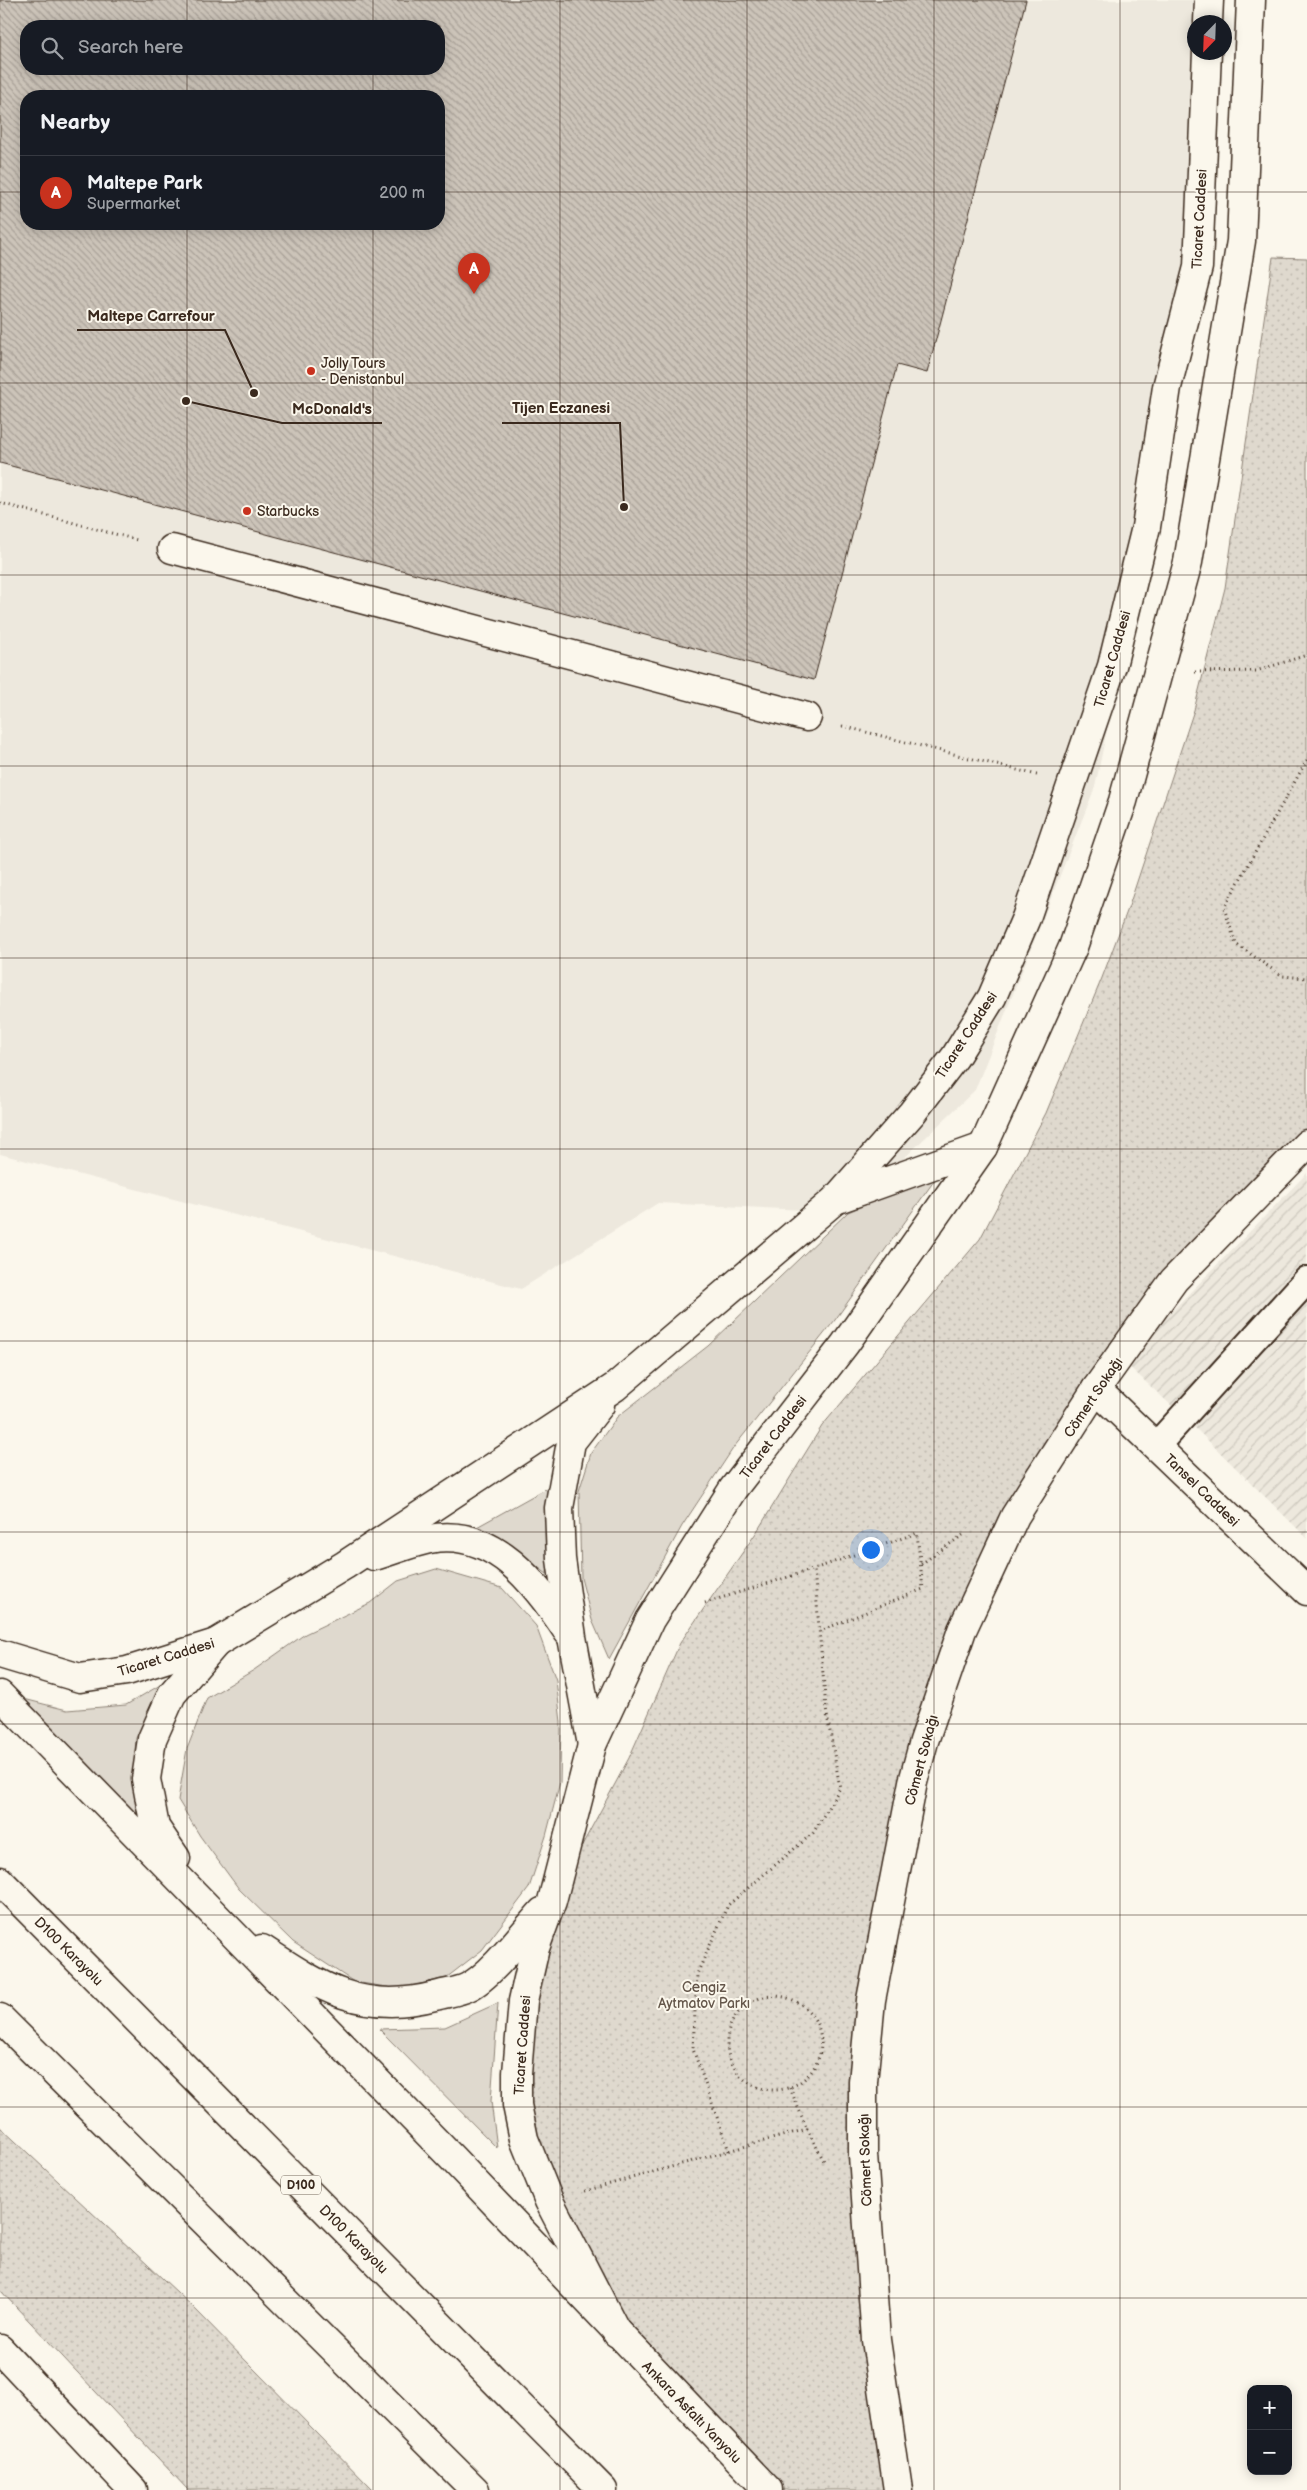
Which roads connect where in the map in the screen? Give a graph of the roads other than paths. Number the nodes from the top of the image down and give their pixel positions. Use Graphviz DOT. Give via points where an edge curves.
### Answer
graph roads {
  1 [pos="1209,0"];
  2 [pos="1251,0"];
  3 [pos="1208,15"];
  4 [pos="1207,60"];
  5 [pos="172,549"];
  6 [pos="807,717"];
  7 [pos="1307,1144"];
  8 [pos="983,1147"];
  9 [pos="835,1200"];
  10 [pos="1307,1280"];
  11 [pos="614,1387"];
  12 [pos="1096,1389"];
  13 [pos="1156,1446"];
  14 [pos="345,1565"];
  15 [pos="1307,1592"];
  16 [pos="572,1637"];
  17 [pos="216,1643"];
  18 [pos="0,1654"];
  19 [pos="0,1695"];
  20 [pos="592,1744"];
  21 [pos="0,1881"];
  22 [pos="552,1901"];
  23 [pos="220,1922"];
  24 [pos="0,2018"];
  25 [pos="617,2333"];
  26 [pos="0,2349"];
  27 [pos="133,2490"];
  28 [pos="475,2490"];
  29 [pos="602,2490"];
  30 [pos="768,2490"];
  31 [pos="898,2490"];
  1 -- 3 [label="main road"];
  2 -- 8 [label="main road, Ticaret Caddesi" via="1242,241 1188,562 1122,801 1073,947"];
  4 -- 9 [label="main road, Ticaret Caddesi" via="1198,267 1167,387 1146,527 1112,666 1026,918 992,998 956,1057 912,1113"];
  5 -- 6 [label="main road"];
  7 -- 12 [label="main road, Cömert Sokağı" via="1174,1280"];
  8 -- 9 [label="main road, Ticaret Caddesi"];
  8 -- 20 [label="main road, Ticaret Caddesi" via="844,1344 733,1490 650,1620"];
  9 -- 11 [label="main road, Ticaret Caddesi"];
  10 -- 13 [label="lane"];
  11 -- 14 [label="main road, Ticaret Caddesi"];
  11 -- 16 [label="main road, Ticaret Caddesi" via="571,1442 559,1508 561,1559"];
  12 -- 13 [label="main road, Tansel Caddesi"];
  12 -- 31 [label="main road, Cömert Sokağı" via="1016,1516 962,1630 913,1782 871,2000 863,2082 862,2155 876,2340"];
  13 -- 15 [label="main road, Tansel Caddesi"];
  14 -- 16 [label="main road, Ticaret Caddesi" via="430,1539 466,1538 498,1552 523,1572"];
  14 -- 17 [label="main road, Ticaret Caddesi"];
  16 -- 20 [label="main road, Ticaret Caddesi"];
  17 -- 18 [label="main road, Ticaret Caddesi" via="127,1671 80,1678"];
  17 -- 23 [label="main road" via="172,1694 152,1739 146,1780 155,1827"];
  19 -- 23 [label="main road"];
  20 -- 22 [label="main road, Ticaret Caddesi"];
  21 -- 29 [label="main road, D100 Karayolu / D100"];
  22 -- 23 [label="main road" via="509,1949 468,1987 399,2003 338,1994 310,1980"];
  22 -- 25 [label="main road, Ticaret Caddesi" via="535,1948 523,2001 517,2105 524,2139 548,2202"];
  23 -- 25 [label="main road, Ankara Asfaltı Yanyolu"];
  24 -- 28 [label="main road"];
  25 -- 30 [label="main road, Ankara Asfaltı Yanyolu"];
  26 -- 27 [label="main road"];
}
